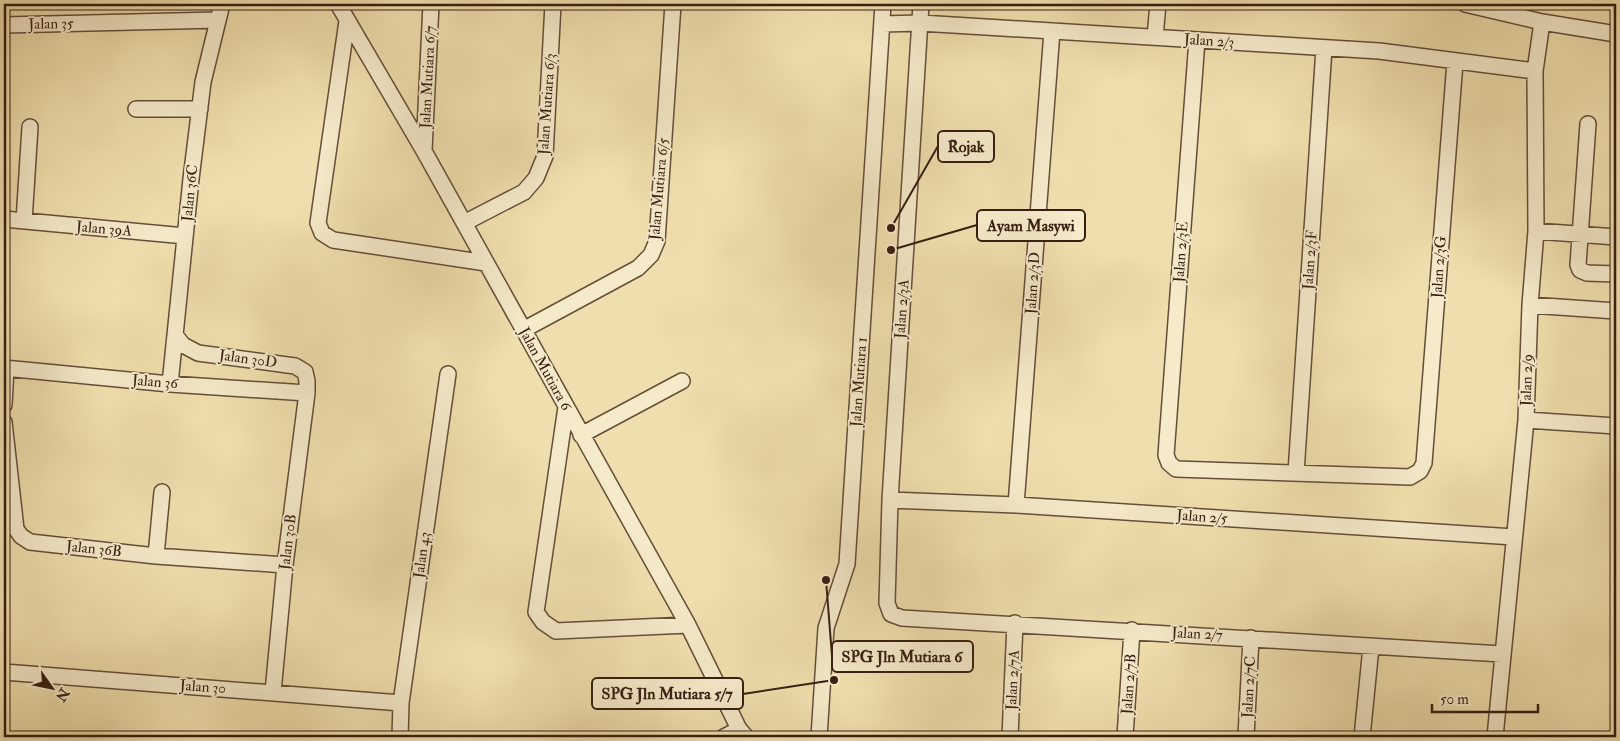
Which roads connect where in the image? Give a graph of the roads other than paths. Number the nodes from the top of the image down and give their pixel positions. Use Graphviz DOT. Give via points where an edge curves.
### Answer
graph roads {
  1 [pos="222,4"];
  2 [pos="338,4"];
  3 [pos="431,4"];
  4 [pos="553,4"];
  5 [pos="673,4"];
  6 [pos="883,4"];
  7 [pos="921,4"];
  8 [pos="1158,4"];
  9 [pos="1471,4"];
  10 [pos="218,20"];
  11 [pos="347,21"];
  12 [pos="1542,22"];
  13 [pos="920,23"];
  14 [pos="882,24"];
  15 [pos="4,25"];
  16 [pos="1052,31"];
  17 [pos="1616,34"];
  18 [pos="1155,37"];
  19 [pos="1197,40"];
  20 [pos="1324,48"];
  21 [pos="1455,62"];
  22 [pos="1535,71"];
  23 [pos="136,109"];
  24 [pos="200,109"];
  25 [pos="1588,124"];
  26 [pos="30,127"];
  27 [pos="424,151"];
  28 [pos="4,220"];
  29 [pos="24,221"];
  30 [pos="464,223"];
  31 [pos="1536,231"];
  32 [pos="1580,234"];
  33 [pos="185,236"];
  34 [pos="1616,237"];
  35 [pos="486,263"];
  36 [pos="1616,274"];
  37 [pos="1530,305"];
  38 [pos="1616,311"];
  39 [pos="524,330"];
  40 [pos="175,335"];
  41 [pos="5,368"];
  42 [pos="448,374"];
  43 [pos="682,381"];
  44 [pos="170,384"];
  45 [pos="306,393"];
  46 [pos="4,405"];
  47 [pos="566,407"];
  48 [pos="1526,420"];
  49 [pos="4,422"];
  50 [pos="1616,426"];
  51 [pos="581,435"];
  52 [pos="1296,473"];
  53 [pos="162,492"];
  54 [pos="890,500"];
  55 [pos="1016,505"];
  56 [pos="1514,537"];
  57 [pos="156,556"];
  58 [pos="285,566"];
  59 [pos="892,614"];
  60 [pos="1015,623"];
  61 [pos="688,625"];
  62 [pos="1132,630"];
  63 [pos="1251,638"];
  64 [pos="1371,646"];
  65 [pos="1502,654"];
  66 [pos="4,672"];
  67 [pos="273,692"];
  68 [pos="401,703"];
  69 [pos="743,733"];
  70 [pos="400,737"];
  71 [pos="724,737"];
  72 [pos="819,737"];
  73 [pos="1010,737"];
  74 [pos="1125,737"];
  75 [pos="1246,737"];
  76 [pos="1362,737"];
  77 [pos="1495,737"];
  1 -- 10 [label="street, Jalan 36C"];
  2 -- 11 [label="street, Jalan Mutiara 6"];
  3 -- 27 [label="street, Jalan Mutiara 6/7"];
  4 -- 30 [label="street, Jalan Mutiara 6/3" via="546,156 536,178 524,192"];
  5 -- 39 [label="street, Jalan Mutiara 6/5" via="657,241 651,255 638,268"];
  6 -- 14 [label="street, Jalan Mutiara 1"];
  7 -- 13 [label="street, Jalan 2/3A"];
  8 -- 18 [label="street"];
  9 -- 12 [label="street"];
  10 -- 15 [label="street, Jalan 35"];
  10 -- 24 [label="street, Jalan 36C"];
  11 -- 27 [label="street, Jalan Mutiara 6"];
  11 -- 35 [label="street" via="318,223 322,233 333,240"];
  12 -- 17 [label="street"];
  12 -- 22 [label="street, Jalan 2/9"];
  13 -- 14 [label="street, Jalan 2/3"];
  13 -- 16 [label="street, Jalan 2/3"];
  13 -- 54 [label="street, Jalan 2/3A"];
  14 -- 72 [label="street, Jalan Mutiara 1" via="847,564 826,628"];
  16 -- 18 [label="street, Jalan 2/3"];
  16 -- 55 [label="street, Jalan 2/3D"];
  18 -- 19 [label="street, Jalan 2/3"];
  19 -- 20 [label="street, Jalan 2/3"];
  19 -- 52 [label="street, Jalan 2/3E" via="1166,456 1176,469"];
  20 -- 21 [label="street, Jalan 2/3" via="1379,51"];
  20 -- 52 [label="street, Jalan 2/3F"];
  21 -- 22 [label="street, Jalan 2/3"];
  21 -- 52 [label="street, Jalan 2/3G" via="1424,463 1420,472 1410,477"];
  22 -- 31 [label="street, Jalan 2/9"];
  23 -- 24 [label="street"];
  24 -- 33 [label="street, Jalan 36C"];
  25 -- 32 [label="street"];
  26 -- 29 [label="street"];
  27 -- 30 [label="street, Jalan Mutiara 6"];
  28 -- 29 [label="street, Jalan 39A"];
  29 -- 33 [label="street, Jalan 39A"];
  30 -- 35 [label="street, Jalan Mutiara 6"];
  31 -- 32 [label="street"];
  31 -- 37 [label="street, Jalan 2/9"];
  32 -- 34 [label="street"];
  32 -- 36 [label="street" via="1580,270"];
  33 -- 40 [label="street, Jalan 36C"];
  35 -- 39 [label="street, Jalan Mutiara 6"];
  37 -- 38 [label="street"];
  37 -- 48 [label="street, Jalan 2/9"];
  39 -- 47 [label="street, Jalan Mutiara 6"];
  40 -- 44 [label="street, Jalan 36C"];
  40 -- 45 [label="street, Jalan 30D" via="183,345 198,353 295,366 305,372"];
  41 -- 44 [label="street, Jalan 36"];
  41 -- 46 [label="street"];
  42 -- 68 [label="street, Jalan 43"];
  43 -- 51 [label="street"];
  44 -- 45 [label="street, Jalan 36"];
  45 -- 58 [label="street, Jalan 30B"];
  47 -- 51 [label="street, Jalan Mutiara 6"];
  47 -- 61 [label="street" via="536,612 556,631"];
  48 -- 50 [label="street"];
  48 -- 56 [label="street, Jalan 2/9"];
  49 -- 57 [label="street, Jalan 36B" via="16,529 21,536 30,542"];
  51 -- 61 [label="street, Jalan Mutiara 6"];
  53 -- 57 [label="street"];
  54 -- 55 [label="street, Jalan 2/5"];
  54 -- 59 [label="street, Jalan 2/3A" via="887,603"];
  55 -- 56 [label="street, Jalan 2/5"];
  56 -- 65 [label="street, Jalan 2/9"];
  57 -- 58 [label="street, Jalan 36B"];
  58 -- 67 [label="street, Jalan 30B"];
  59 -- 60 [label="street, Jalan 2/7" via="902,618"];
  60 -- 62 [label="street, Jalan 2/7"];
  60 -- 73 [label="street, Jalan 2/7A"];
  61 -- 69 [label="street, Jalan Mutiara 6"];
  62 -- 63 [label="street, Jalan 2/7"];
  62 -- 74 [label="street, Jalan 2/7B"];
  63 -- 64 [label="street, Jalan 2/7"];
  63 -- 75 [label="street, Jalan 2/7C"];
  64 -- 65 [label="street, Jalan 2/7"];
  64 -- 76 [label="street"];
  65 -- 77 [label="street, Jalan 2/9"];
  66 -- 67 [label="street, Jalan 30"];
  67 -- 68 [label="street, Jalan 30"];
  68 -- 70 [label="street, Jalan 43"];
  69 -- 71 [label="street"];
}
